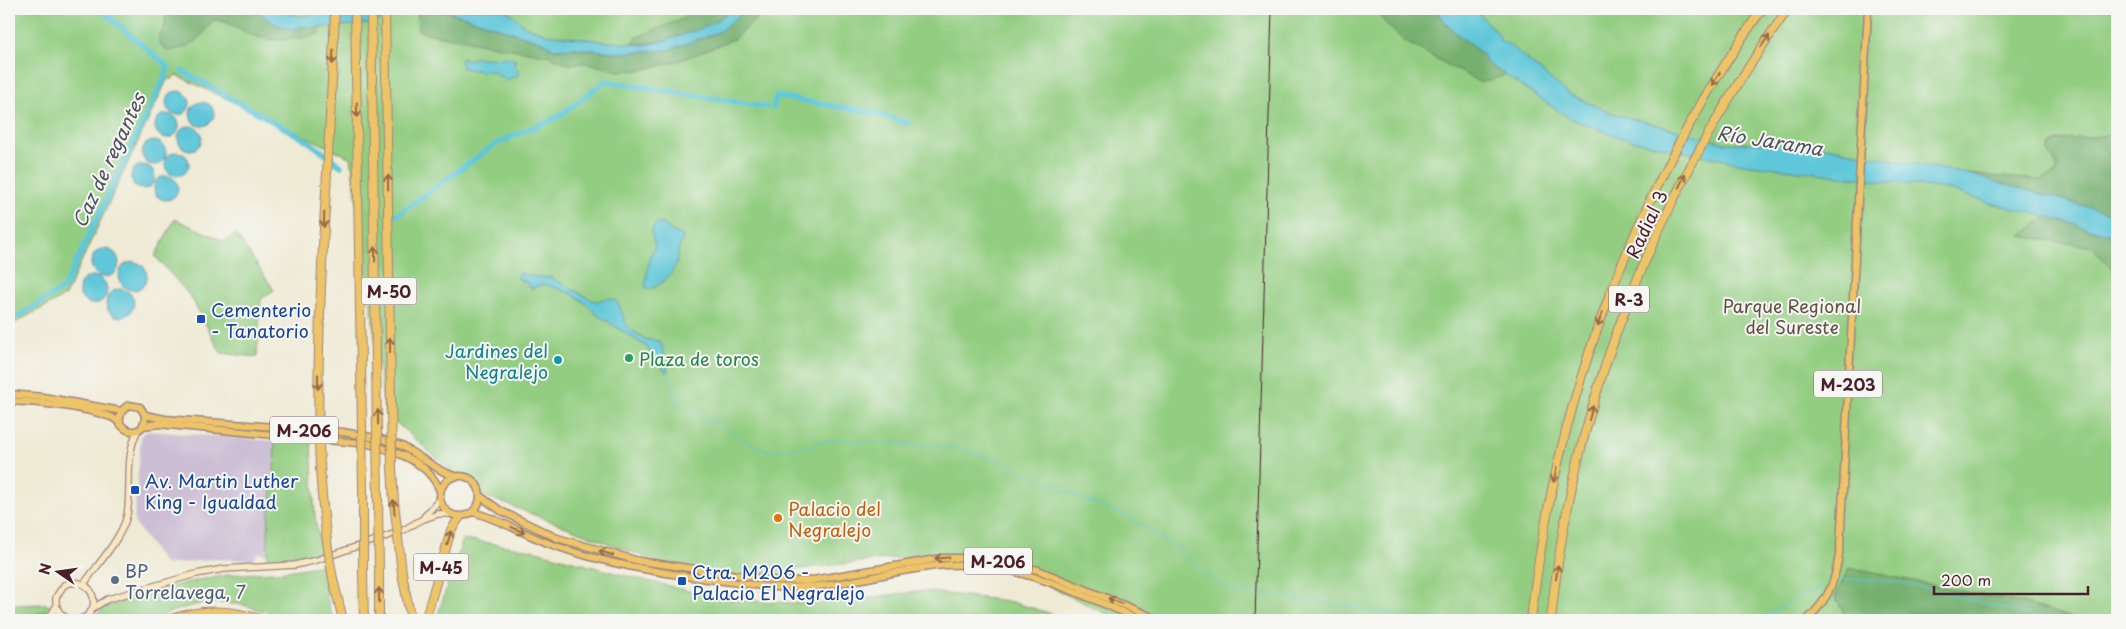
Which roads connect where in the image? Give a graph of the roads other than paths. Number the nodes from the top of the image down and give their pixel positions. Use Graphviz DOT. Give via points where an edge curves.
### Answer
graph roads {
  1 [pos="334,9"];
  2 [pos="355,9"];
  3 [pos="371,9"];
  4 [pos="385,9"];
  5 [pos="1762,9"];
  6 [pos="1788,9"];
  7 [pos="1868,9"];
  8 [pos="9,394"];
  9 [pos="9,401"];
  10 [pos="122,411"];
  11 [pos="145,415"];
  12 [pos="120,423"];
  13 [pos="141,428"];
  14 [pos="127,430"];
  15 [pos="131,450"];
  16 [pos="454,476"];
  17 [pos="440,491"];
  18 [pos="480,496"];
  19 [pos="440,500"];
  20 [pos="473,512"];
  21 [pos="450,514"];
  22 [pos="460,517"];
  23 [pos="421,520"];
  24 [pos="84,584"];
  25 [pos="94,598"];
  26 [pos="108,599"];
  27 [pos="56,607"];
  28 [pos="93,608"];
  29 [pos="64,617"];
  30 [pos="426,618"];
  31 [pos="36,620"];
  32 [pos="40,620"];
  33 [pos="74,620"];
  34 [pos="169,620"];
  35 [pos="262,620"];
  36 [pos="343,620"];
  37 [pos="364,620"];
  38 [pos="380,620"];
  39 [pos="411,620"];
  40 [pos="1142,620"];
  41 [pos="1160,620"];
  42 [pos="1531,620"];
  43 [pos="1551,620"];
  44 [pos="1807,620"];
  1 -- 36 [label="highway, one-way, bridge" via="318,355 320,486 327,546"];
  2 -- 37 [label="highway, one-way, bridge"];
  38 -- 3 [label="highway, one-way, bridge"];
  39 -- 4 [label="highway, M-50, one-way, bridge" via="394,512 392,468"];
  5 -- 42 [label="highway, Radial 3 / R-3, one-way" via="1680,141 1641,220 1607,302 1578,385 1558,462 1539,558"];
  43 -- 6 [label="highway, Radial 3 / R-3, one-way" via="1579,461 1594,403 1624,314 1686,173 1737,84"];
  7 -- 44 [label="main road, M-203" via="1840,547 1833,584 1821,605"];
  8 -- 10 [label="main road, M-206"];
  9 -- 12 [label="main road" via="71,408 113,418"];
  10 -- 11 [label="main road, M-206" via="134,405"];
  10 -- 12 [label="main road"];
  11 -- 13 [label="main road"];
  11 -- 16 [label="main road, M-206" via="370,436 402,446"];
  12 -- 14 [label="main road"];
  13 -- 14 [label="main road, M-206"];
  13 -- 15 [label="street"];
  13 -- 17 [label="main road, M-206" via="158,424 369,444 413,460 433,476"];
  14 -- 15 [label="street"];
  15 -- 24 [label="street" via="127,514 123,526"];
  16 -- 17 [label="main road" via="446,480"];
  16 -- 18 [label="main road, M-206" via="473,480"];
  17 -- 19 [label="main road"];
  18 -- 20 [label="main road"];
  41 -- 18 [label="main road, M-206, one-way" via="1038,570 983,558 942,558 807,581 773,580 668,566 613,555 557,538 501,511"];
  19 -- 21 [label="main road"];
  19 -- 23 [label="street"];
  20 -- 22 [label="main road"];
  20 -- 40 [label="main road, M-206, one-way" via="554,546 606,561 683,576 805,588 936,566 975,565 1036,577"];
  21 -- 22 [label="main road"];
  21 -- 23 [label="street"];
  30 -- 22 [label="highway, M-45, one-way" via="452,530"];
  23 -- 26 [label="street" via="402,531 317,560 295,565 204,572"];
  24 -- 25 [label="street"];
  24 -- 27 [label="street" via="70,582 61,587"];
  25 -- 26 [label="street"];
  25 -- 28 [label="street"];
  26 -- 28 [label="street"];
  27 -- 29 [label="street"];
  27 -- 31 [label="street" via="50,615"];
  28 -- 33 [label="street" via="84,618"];
  29 -- 32 [label="street"];
  29 -- 33 [label="street"];
  34 -- 35 [label="highway" via="185,614 217,610"];
}
